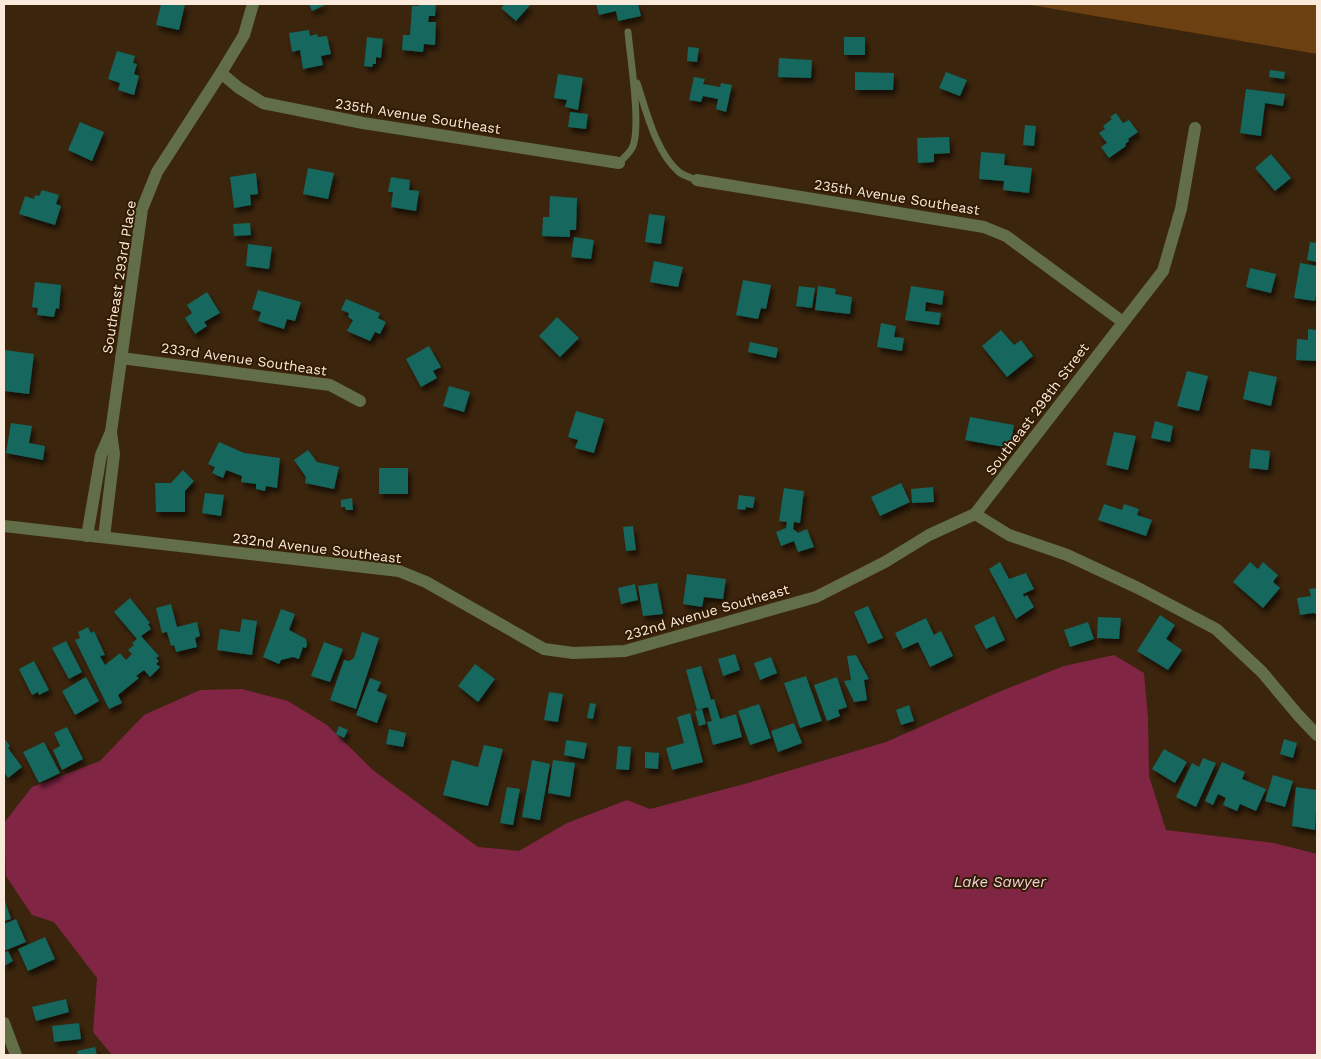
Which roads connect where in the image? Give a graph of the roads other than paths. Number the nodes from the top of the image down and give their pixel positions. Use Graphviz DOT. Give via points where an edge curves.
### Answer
graph roads {
  1 [pos="253,4"];
  2 [pos="628,32"];
  3 [pos="632,69"];
  4 [pos="221,73"];
  5 [pos="1195,128"];
  6 [pos="619,163"];
  7 [pos="697,180"];
  8 [pos="1122,322"];
  9 [pos="121,358"];
  10 [pos="360,402"];
  11 [pos="111,432"];
  12 [pos="975,514"];
  13 [pos="4,526"];
  14 [pos="88,536"];
  15 [pos="104,537"];
  16 [pos="1317,735"];
  17 [pos="4,1023"];
  18 [pos="16,1055"];
  1 -- 4 [label="street, Southeast 293rd Place" via="244,35"];
  2 -- 3 [label="lane"];
  3 -- 6 [label="lane" via="636,137 632,149"];
  3 -- 7 [label="lane" via="663,153 679,172"];
  4 -- 6 [label="street, 235th Avenue Southeast" via="263,104"];
  4 -- 9 [label="street, Southeast 293rd Place" via="157,172 142,209"];
  5 -- 8 [label="street, Southeast 298th Street" via="1181,209 1163,271"];
  7 -- 8 [label="street, 235th Avenue Southeast" via="984,227 1006,236"];
  8 -- 12 [label="street, Southeast 298th Street"];
  9 -- 10 [label="street, 233rd Avenue Southeast" via="330,385"];
  9 -- 11 [label="street, Southeast 293rd Place"];
  11 -- 14 [label="street, Southeast 293rd Place" via="101,455"];
  11 -- 15 [label="street, Southeast 293rd Place" via="114,454"];
  12 -- 15 [label="street, 232nd Avenue Southeast" via="929,535 885,562 816,597 625,651 603,653 544,649 426,582 399,571"];
  12 -- 16 [label="street" via="1009,536 1067,555 1216,629 1262,672"];
  13 -- 14 [label="street, 232nd Avenue Southeast"];
  14 -- 15 [label="street, 232nd Avenue Southeast"];
  17 -- 18 [label="street"];
}
